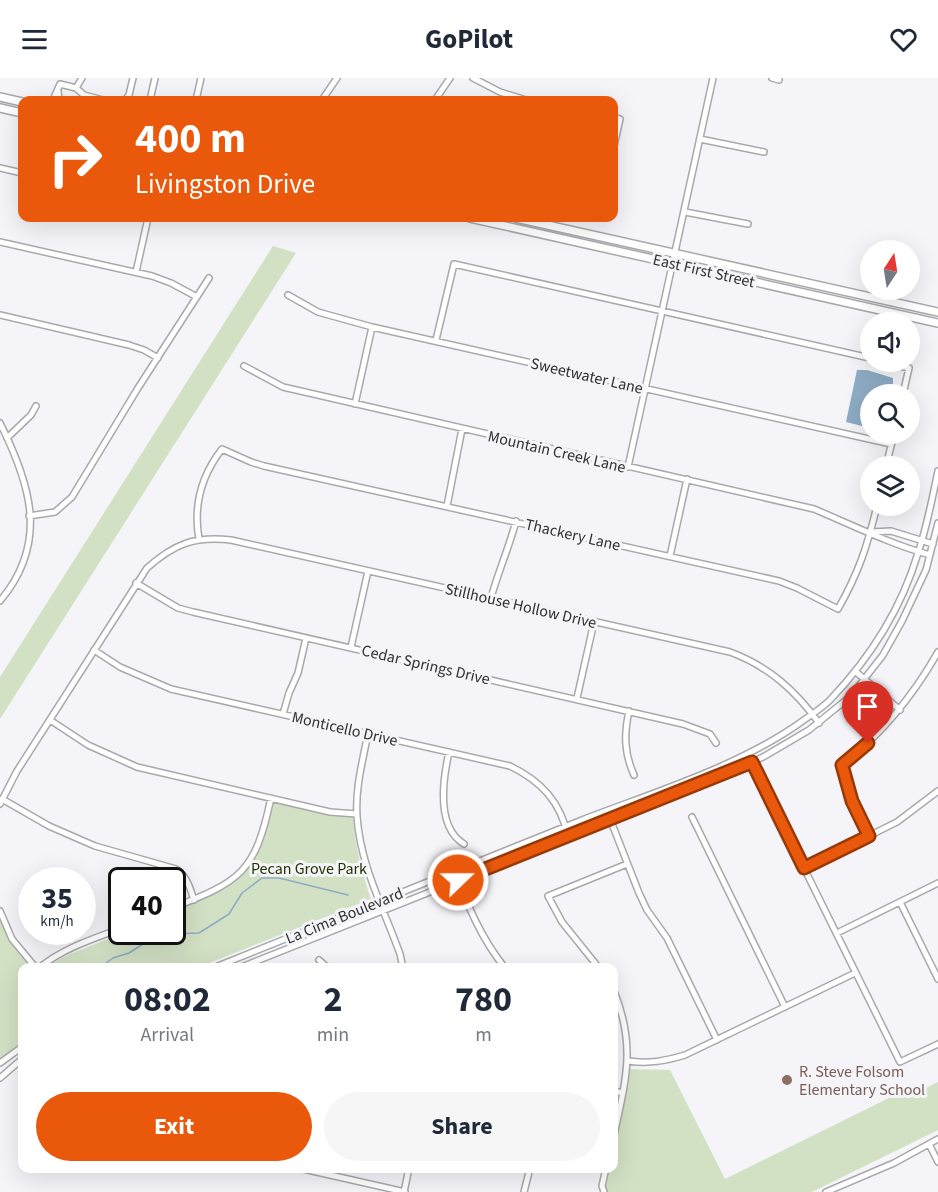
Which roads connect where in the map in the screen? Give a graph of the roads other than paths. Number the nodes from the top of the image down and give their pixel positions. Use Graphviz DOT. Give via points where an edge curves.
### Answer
graph roads {
  1 [pos="82,78"];
  2 [pos="133,78"];
  3 [pos="155,78"];
  4 [pos="201,78"];
  5 [pos="336,78"];
  6 [pos="450,78"];
  7 [pos="473,78"];
  8 [pos="713,78"];
  9 [pos="772,78"];
  10 [pos="780,78"];
  11 [pos="76,88"];
  12 [pos="58,91"];
  13 [pos="55,96"];
  14 [pos="59,96"];
  15 [pos="88,96"];
  16 [pos="128,96"];
  17 [pos="151,96"];
  18 [pos="197,96"];
  19 [pos="325,96"];
  20 [pos="438,96"];
  21 [pos="513,96"];
  22 [pos="0,97"];
  23 [pos="18,101"];
  24 [pos="0,108"];
  25 [pos="18,112"];
  26 [pos="700,139"];
  27 [pos="764,152"];
  28 [pos="0,168"];
  29 [pos="18,172"];
  30 [pos="685,212"];
  31 [pos="147,222"];
  32 [pos="503,222"];
  33 [pos="513,222"];
  34 [pos="532,222"];
  35 [pos="748,224"];
  36 [pos="511,227"];
  37 [pos="0,242"];
  38 [pos="676,254"];
  39 [pos="674,264"];
  40 [pos="136,272"];
  41 [pos="209,278"];
  42 [pos="288,295"];
  43 [pos="197,297"];
  44 [pos="663,310"];
  45 [pos="937,310"];
  46 [pos="0,315"];
  47 [pos="936,323"];
  48 [pos="372,327"];
  49 [pos="436,340"];
  50 [pos="860,356"];
  51 [pos="158,358"];
  52 [pos="244,366"];
  53 [pos="646,388"];
  54 [pos="355,404"];
  55 [pos="36,406"];
  56 [pos="0,423"];
  57 [pos="462,429"];
  58 [pos="860,437"];
  59 [pos="7,438"];
  60 [pos="891,444"];
  61 [pos="888,456"];
  62 [pos="628,467"];
  63 [pos="938,471"];
  64 [pos="687,479"];
  65 [pos="447,506"];
  66 [pos="29,516"];
  67 [pos="875,516"];
  68 [pos="516,521"];
  69 [pos="938,523"];
  70 [pos="871,532"];
  71 [pos="198,539"];
  72 [pos="922,541"];
  73 [pos="933,544"];
  74 [pos="919,552"];
  75 [pos="930,555"];
  76 [pos="670,556"];
  77 [pos="369,571"];
  78 [pos="136,583"];
  79 [pos="491,598"];
  80 [pos="0,601"];
  81 [pos="594,622"];
  82 [pos="306,638"];
  83 [pos="351,647"];
  84 [pos="94,650"];
  85 [pos="938,652"];
  86 [pos="935,663"];
  87 [pos="855,671"];
  88 [pos="864,678"];
  89 [pos="577,698"];
  90 [pos="900,710"];
  91 [pos="629,711"];
  92 [pos="284,714"];
  93 [pos="812,714"];
  94 [pos="50,720"];
  95 [pos="819,723"];
  96 [pos="369,733"];
  97 [pos="716,743"];
  98 [pos="449,752"];
  99 [pos="747,754"];
  100 [pos="752,762"];
  101 [pos="634,775"];
  102 [pos="938,791"];
  103 [pos="271,798"];
  104 [pos="1,801"];
  105 [pos="607,811"];
  106 [pos="357,814"];
  107 [pos="692,817"];
  108 [pos="610,820"];
  109 [pos="566,827"];
  110 [pos="869,836"];
  111 [pos="568,837"];
  112 [pos="464,844"];
  113 [pos="627,864"];
  114 [pos="804,868"];
  115 [pos="455,870"];
  116 [pos="458,880"];
  117 [pos="938,883"];
  118 [pos="194,900"];
  119 [pos="380,901"];
  120 [pos="900,902"];
  121 [pos="186,903"];
  122 [pos="384,910"];
  123 [pos="0,911"];
  124 [pos="108,933"];
  125 [pos="837,933"];
  126 [pos="319,960"];
  127 [pos="33,963"];
  128 [pos="44,963"];
  129 [pos="225,963"];
  130 [pos="252,963"];
  131 [pos="322,963"];
  132 [pos="402,963"];
  133 [pos="501,963"];
  134 [pos="595,963"];
  135 [pos="938,963"];
  136 [pos="932,966"];
  137 [pos="855,973"];
  138 [pos="938,979"];
  139 [pos="618,1003"];
  140 [pos="785,1007"];
  141 [pos="717,1040"];
  142 [pos="938,1044"];
  143 [pos="18,1050"];
  144 [pos="628,1061"];
  145 [pos="18,1062"];
  146 [pos="0,1063"];
  147 [pos="0,1077"];
  148 [pos="618,1092"];
  149 [pos="623,1093"];
  150 [pos="618,1116"];
  151 [pos="938,1139"];
  152 [pos="929,1144"];
  153 [pos="938,1162"];
  154 [pos="321,1173"];
  155 [pos="408,1173"];
  156 [pos="529,1173"];
  157 [pos="605,1173"];
  158 [pos="404,1192"];
  159 [pos="524,1192"];
  160 [pos="604,1192"];
  161 [pos="826,1192"];
  1 -- 11 [label="street"];
  2 -- 16 [label="street"];
  3 -- 17 [label="street"];
  4 -- 18 [label="street"];
  5 -- 19 [label="street"];
  6 -- 20 [label="street"];
  7 -- 21 [label="street"];
  8 -- 26 [label="street"];
  9 -- 10 [label="street"];
  11 -- 12 [label="street" via="60,84"];
  11 -- 15 [label="street"];
  12 -- 13 [label="street"];
  12 -- 14 [label="street"];
  22 -- 23 [label="main road"];
  24 -- 25 [label="main road"];
  26 -- 27 [label="street"];
  26 -- 30 [label="street"];
  28 -- 29 [label="street"];
  30 -- 35 [label="street"];
  30 -- 38 [label="street"];
  31 -- 40 [label="street"];
  32 -- 36 [label="main road, East First Street"];
  33 -- 36 [label="street"];
  34 -- 38 [label="main road, East First Street"];
  36 -- 39 [label="main road, East First Street"];
  37 -- 40 [label="street"];
  38 -- 39 [label="street"];
  38 -- 45 [label="main road, East First Street"];
  39 -- 44 [label="street"];
  39 -- 47 [label="main road, East First Street"];
  40 -- 43 [label="street" via="171,283"];
  41 -- 43 [label="street"];
  42 -- 48 [label="street, Sweetwater Lane" via="318,312"];
  43 -- 51 [label="street"];
  44 -- 49 [label="street" via="454,264"];
  44 -- 50 [label="street"];
  44 -- 53 [label="street"];
  45 -- 47 [label="street"];
  46 -- 51 [label="street" via="129,345"];
  48 -- 49 [label="street, Sweetwater Lane"];
  48 -- 54 [label="street"];
  49 -- 53 [label="street, Sweetwater Lane"];
  51 -- 66 [label="street" via="72,498 55,512"];
  52 -- 54 [label="street, Mountain Creek Lane" via="283,387"];
  53 -- 58 [label="street, Sweetwater Lane"];
  53 -- 62 [label="street"];
  54 -- 57 [label="street, Mountain Creek Lane"];
  55 -- 59 [label="street" via="32,415"];
  56 -- 59 [label="street"];
  57 -- 62 [label="street, Mountain Creek Lane"];
  57 -- 65 [label="street"];
  59 -- 66 [label="street" via="24,475"];
  60 -- 61 [label="street"];
  62 -- 64 [label="street, Mountain Creek Lane"];
  63 -- 72 [label="street, La Cima Boulevard"];
  64 -- 70 [label="street, Mountain Creek Lane" via="814,509"];
  64 -- 76 [label="street"];
  65 -- 68 [label="street, Thackery Lane"];
  65 -- 71 [label="street, Thackery Lane" via="264,466 222,449 201,487 196,515"];
  66 -- 80 [label="street" via="25,561"];
  67 -- 70 [label="street"];
  68 -- 76 [label="street, Thackery Lane"];
  68 -- 79 [label="street"];
  69 -- 73 [label="street, La Cima Boulevard"];
  70 -- 72 [label="street, Mountain Creek Lane" via="891,531"];
  70 -- 74 [label="street, Mountain Creek Lane"];
  70 -- 76 [label="street, Thackery Lane" via="856,577 838,609 779,581"];
  71 -- 77 [label="street, Stillhouse Hollow Drive" via="231,540"];
  71 -- 78 [label="street" via="161,555"];
  72 -- 73 [label="street, Mountain Creek Lane"];
  72 -- 74 [label="street, La Cima Boulevard"];
  73 -- 75 [label="street, La Cima Boulevard"];
  74 -- 75 [label="street, Mountain Creek Lane"];
  74 -- 87 [label="street, La Cima Boulevard" via="884,633"];
  75 -- 88 [label="street, La Cima Boulevard" via="902,621 883,655"];
  77 -- 79 [label="street, Stillhouse Hollow Drive"];
  77 -- 83 [label="street"];
  78 -- 82 [label="street, Cedar Springs Drive" via="178,608"];
  78 -- 84 [label="street"];
  79 -- 81 [label="street, Stillhouse Hollow Drive"];
  81 -- 89 [label="street"];
  81 -- 93 [label="street, Stillhouse Hollow Drive" via="751,660 790,688"];
  82 -- 83 [label="street, Cedar Springs Drive"];
  82 -- 92 [label="street"];
  83 -- 89 [label="street, Cedar Springs Drive"];
  84 -- 92 [label="street, Monticello Drive" via="171,689"];
  84 -- 94 [label="street"];
  85 -- 86 [label="street"];
  86 -- 90 [label="street"];
  87 -- 88 [label="street"];
  87 -- 93 [label="street, La Cima Boulevard"];
  88 -- 90 [label="street"];
  88 -- 95 [label="street, La Cima Boulevard" via="851,696"];
  89 -- 91 [label="street, Cedar Springs Drive"];
  90 -- 110 [label="street" via="842,765 852,801"];
  91 -- 97 [label="street, Cedar Springs Drive" via="695,727 710,734"];
  91 -- 101 [label="street" via="626,753"];
  92 -- 96 [label="street, Monticello Drive"];
  93 -- 95 [label="street, Stillhouse Hollow Drive"];
  93 -- 99 [label="street, La Cima Boulevard"];
  94 -- 103 [label="street" via="88,745 137,767"];
  94 -- 104 [label="street"];
  95 -- 100 [label="street, La Cima Boulevard"];
  96 -- 98 [label="street, Monticello Drive"];
  96 -- 106 [label="street"];
  98 -- 109 [label="street, Monticello Drive" via="522,772 546,790"];
  98 -- 112 [label="street" via="444,781 446,809 455,838"];
  99 -- 100 [label="street"];
  99 -- 105 [label="street, La Cima Boulevard"];
  100 -- 108 [label="street, La Cima Boulevard"];
  100 -- 114 [label="street"];
  102 -- 110 [label="street" via="901,819"];
  103 -- 106 [label="street"];
  103 -- 118 [label="street" via="264,832 247,865 226,885"];
  104 -- 118 [label="street" via="95,846 176,869 188,881"];
  105 -- 108 [label="street"];
  105 -- 109 [label="street, La Cima Boulevard"];
  106 -- 119 [label="street" via="363,852"];
  107 -- 140 [label="street"];
  108 -- 111 [label="street, La Cima Boulevard"];
  108 -- 113 [label="street"];
  109 -- 111 [label="street, Monticello Drive"];
  109 -- 115 [label="street, La Cima Boulevard"];
  110 -- 114 [label="street"];
  111 -- 116 [label="street, La Cima Boulevard"];
  113 -- 134 [label="street" via="548,896 562,922"];
  113 -- 141 [label="street" via="647,910 667,938"];
  114 -- 125 [label="street"];
  115 -- 116 [label="street"];
  115 -- 119 [label="street, La Cima Boulevard"];
  116 -- 122 [label="street, La Cima Boulevard"];
  116 -- 133 [label="street" via="471,915"];
  117 -- 120 [label="street"];
  118 -- 121 [label="street"];
  119 -- 122 [label="street"];
  119 -- 129 [label="street, La Cima Boulevard"];
  120 -- 125 [label="street"];
  120 -- 136 [label="street"];
  122 -- 130 [label="street, La Cima Boulevard"];
  122 -- 132 [label="street"];
  123 -- 127 [label="street" via="12,939"];
  124 -- 128 [label="street"];
  125 -- 137 [label="street"];
  126 -- 131 [label="street"];
  135 -- 136 [label="street"];
  136 -- 138 [label="street"];
  137 -- 140 [label="street"];
  137 -- 142 [label="street" via="900,1062"];
  139 -- 144 [label="street"];
  140 -- 141 [label="street"];
  141 -- 144 [label="street" via="664,1062"];
  143 -- 146 [label="street"];
  144 -- 149 [label="street"];
  145 -- 147 [label="street"];
  148 -- 149 [label="street"];
  149 -- 150 [label="street"];
  151 -- 152 [label="street"];
  152 -- 153 [label="street"];
  152 -- 161 [label="street"];
  154 -- 158 [label="street"];
  155 -- 158 [label="street"];
  156 -- 159 [label="street"];
  157 -- 160 [label="street"];
}
